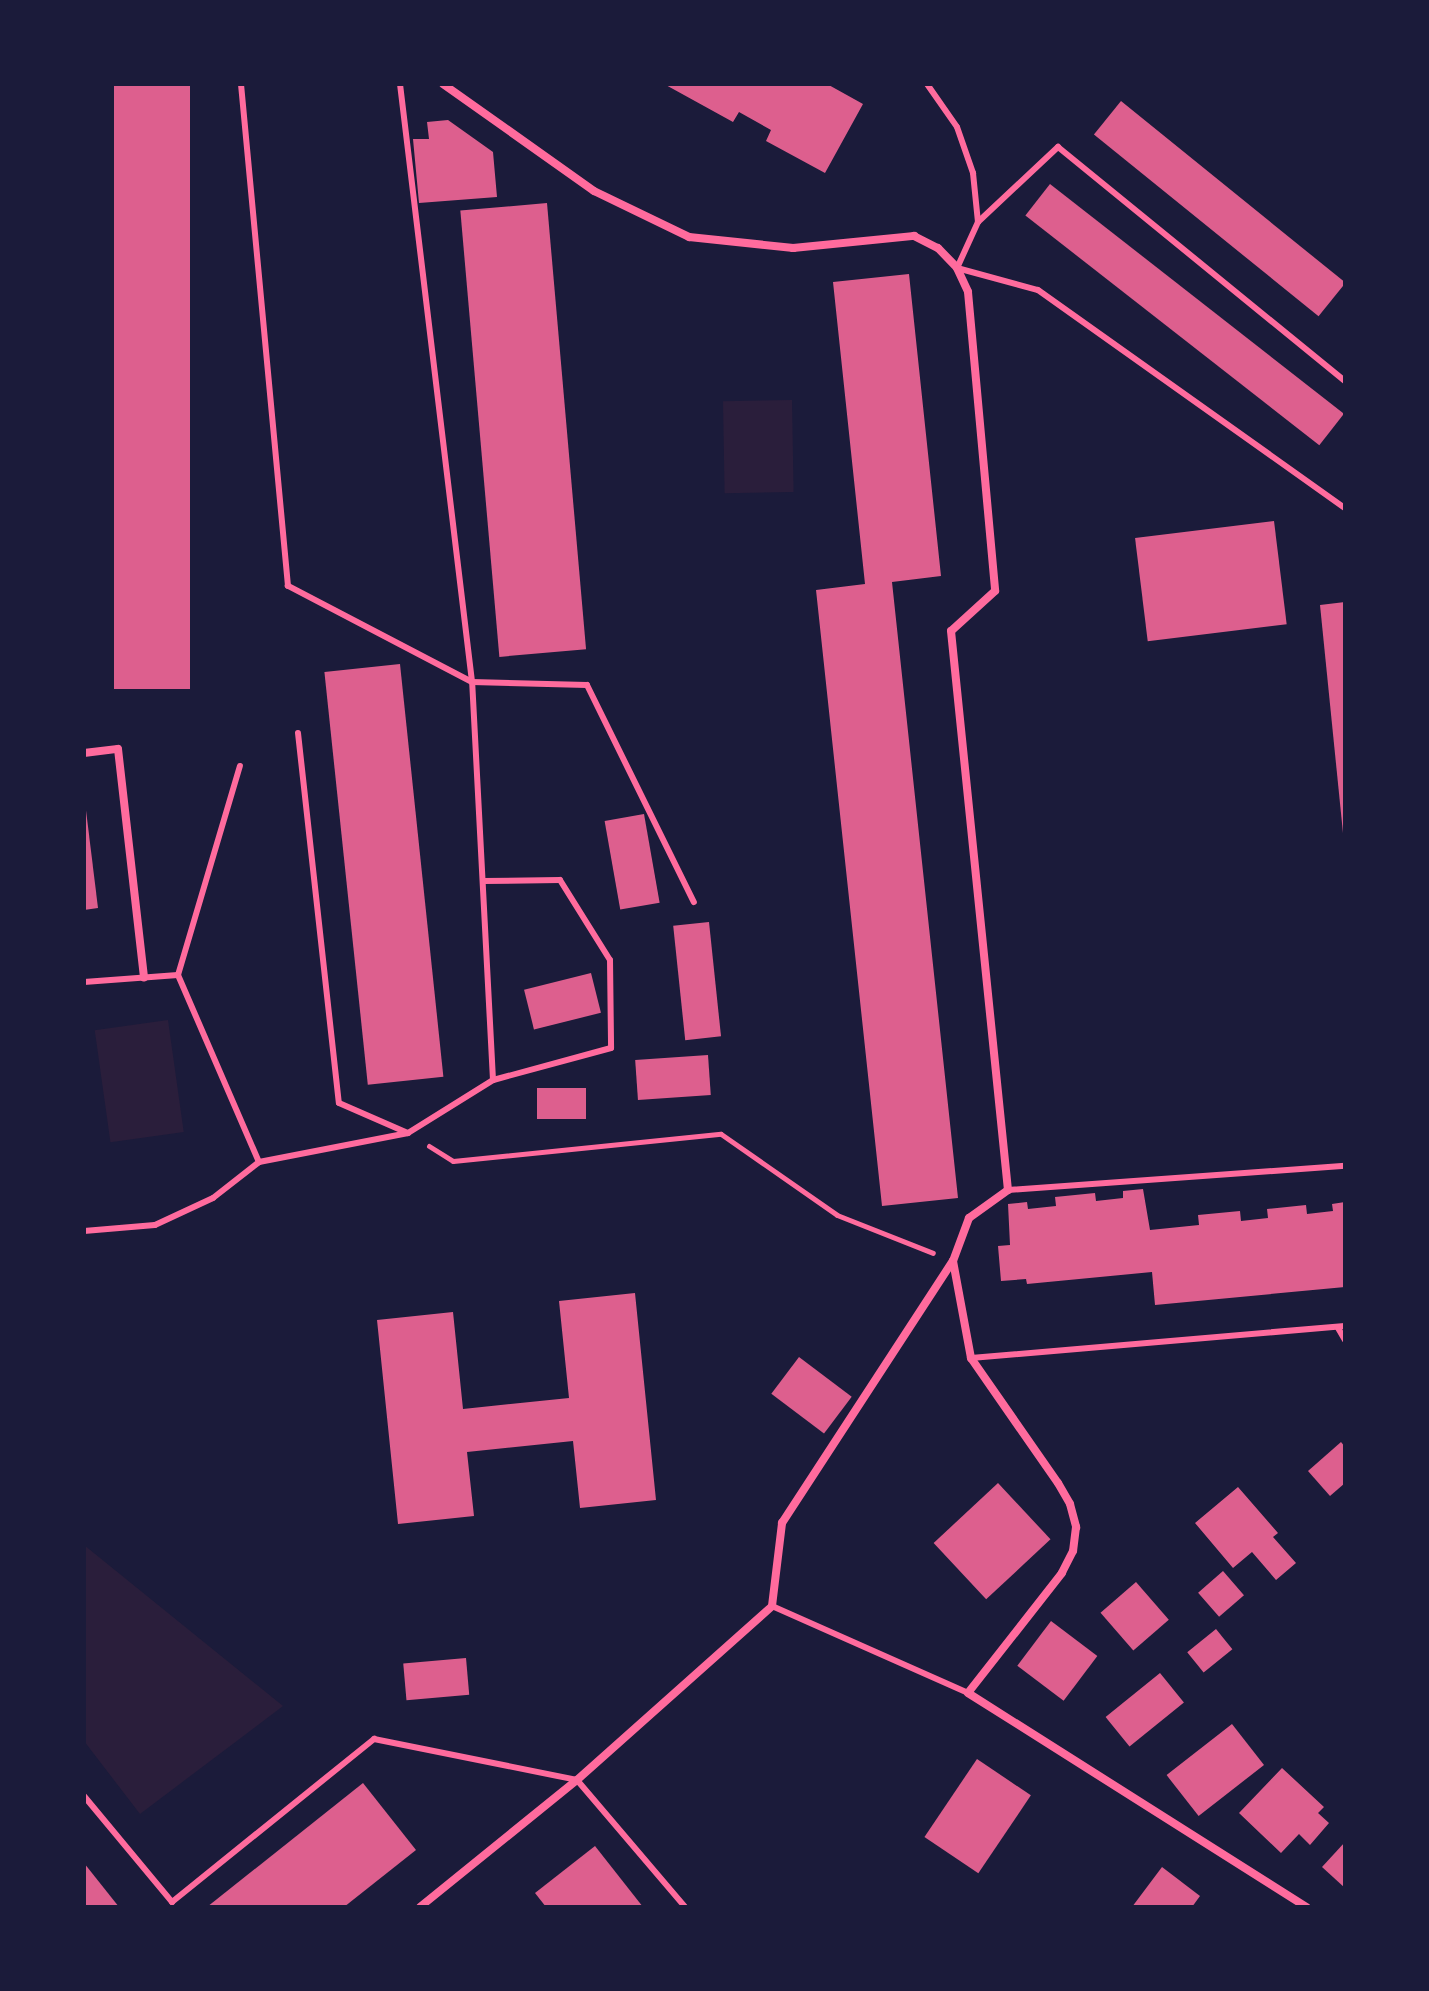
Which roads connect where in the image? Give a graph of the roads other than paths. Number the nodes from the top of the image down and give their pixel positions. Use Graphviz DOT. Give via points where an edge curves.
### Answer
graph roads {
  1 [pos="241,84"];
  2 [pos="400,84"];
  3 [pos="443,84"];
  4 [pos="927,84"];
  5 [pos="978,222"];
  6 [pos="957,268"];
  7 [pos="1345,381"];
  8 [pos="1345,508"];
  9 [pos="472,682"];
  10 [pos="298,733"];
  11 [pos="84,753"];
  12 [pos="240,766"];
  13 [pos="483,881"];
  14 [pos="694,902"];
  15 [pos="178,975"];
  16 [pos="144,978"];
  17 [pos="84,982"];
  18 [pos="493,1080"];
  19 [pos="408,1133"];
  20 [pos="259,1162"];
  21 [pos="1345,1166"];
  22 [pos="1008,1190"];
  23 [pos="84,1231"];
  24 [pos="953,1261"];
  25 [pos="1341,1327"];
  26 [pos="1345,1340"];
  27 [pos="971,1358"];
  28 [pos="772,1606"];
  29 [pos="968,1693"];
  30 [pos="577,1780"];
  31 [pos="84,1796"];
  32 [pos="420,1907"];
  33 [pos="685,1907"];
  34 [pos="1307,1907"];
  1 -- 9 [label="lane" via="288,586"];
  2 -- 9 [label="lane"];
  3 -- 6 [label="street" via="594,191 689,237 793,248 914,236 938,248"];
  4 -- 5 [label="lane" via="957,127 973,173"];
  5 -- 6 [label="lane"];
  5 -- 7 [label="lane" via="1058,147"];
  6 -- 8 [label="lane" via="1038,290"];
  6 -- 22 [label="street" via="968,292 995,591 951,631"];
  9 -- 13 [label="lane"];
  9 -- 14 [label="lane" via="587,685"];
  10 -- 19 [label="lane" via="339,1103"];
  11 -- 16 [label="street" via="118,749"];
  12 -- 15 [label="lane"];
  13 -- 18 [label="lane"];
  13 -- 18 [label="lane" via="560,880 610,960 611,1048"];
  15 -- 16 [label="lane"];
  15 -- 20 [label="lane"];
  16 -- 17 [label="lane"];
  18 -- 19 [label="lane"];
  19 -- 20 [label="lane"];
  20 -- 23 [label="lane" via="213,1198 155,1225"];
  21 -- 22 [label="lane"];
  22 -- 24 [label="street" via="969,1218"];
  24 -- 27 [label="street"];
  24 -- 28 [label="street" via="782,1523"];
  25 -- 26 [label="lane"];
  25 -- 27 [label="lane"];
  27 -- 29 [label="street" via="1058,1483 1076,1527 1073,1551 1062,1573"];
  28 -- 29 [label="lane"];
  28 -- 30 [label="street"];
  29 -- 34 [label="street"];
  30 -- 31 [label="lane" via="374,1739 172,1902"];
  30 -- 32 [label="street"];
  30 -- 33 [label="lane"];
}
